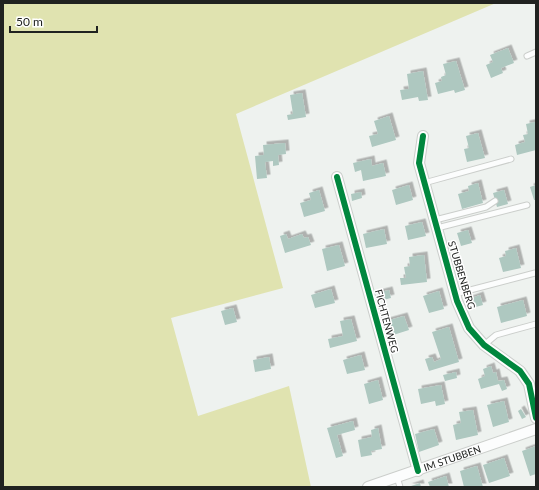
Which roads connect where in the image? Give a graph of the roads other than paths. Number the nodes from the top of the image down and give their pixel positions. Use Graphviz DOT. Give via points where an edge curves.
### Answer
graph roads {
  1 [pos="536,52"];
  2 [pos="527,56"];
  3 [pos="423,136"];
  4 [pos="511,159"];
  5 [pos="337,177"];
  6 [pos="424,183"];
  7 [pos="495,201"];
  8 [pos="527,205"];
  9 [pos="436,224"];
  10 [pos="535,273"];
  11 [pos="455,294"];
  12 [pos="536,324"];
  13 [pos="484,345"];
  14 [pos="536,418"];
  15 [pos="536,429"];
  16 [pos="418,470"];
  17 [pos="399,482"];
  18 [pos="368,487"];
  1 -- 2 [label="lane"];
  3 -- 6 [label="street, STUBBENBERG" via="419,163"];
  4 -- 6 [label="lane"];
  5 -- 16 [label="street, FICHTENWEG"];
  6 -- 9 [label="street, STUBBENBERG"];
  7 -- 9 [label="lane" via="486,207"];
  8 -- 9 [label="lane"];
  9 -- 11 [label="street, STUBBENBERG"];
  10 -- 11 [label="lane"];
  11 -- 13 [label="street, STUBBENBERG" via="469,328"];
  12 -- 13 [label="lane" via="496,335"];
  13 -- 14 [label="street, STUBBENBERG" via="520,370 529,384"];
  15 -- 16 [label="street, IM STUBBEN"];
  16 -- 17 [label="street, IM STUBBEN"];
  17 -- 18 [label="street, IM STUBBEN"];
}
